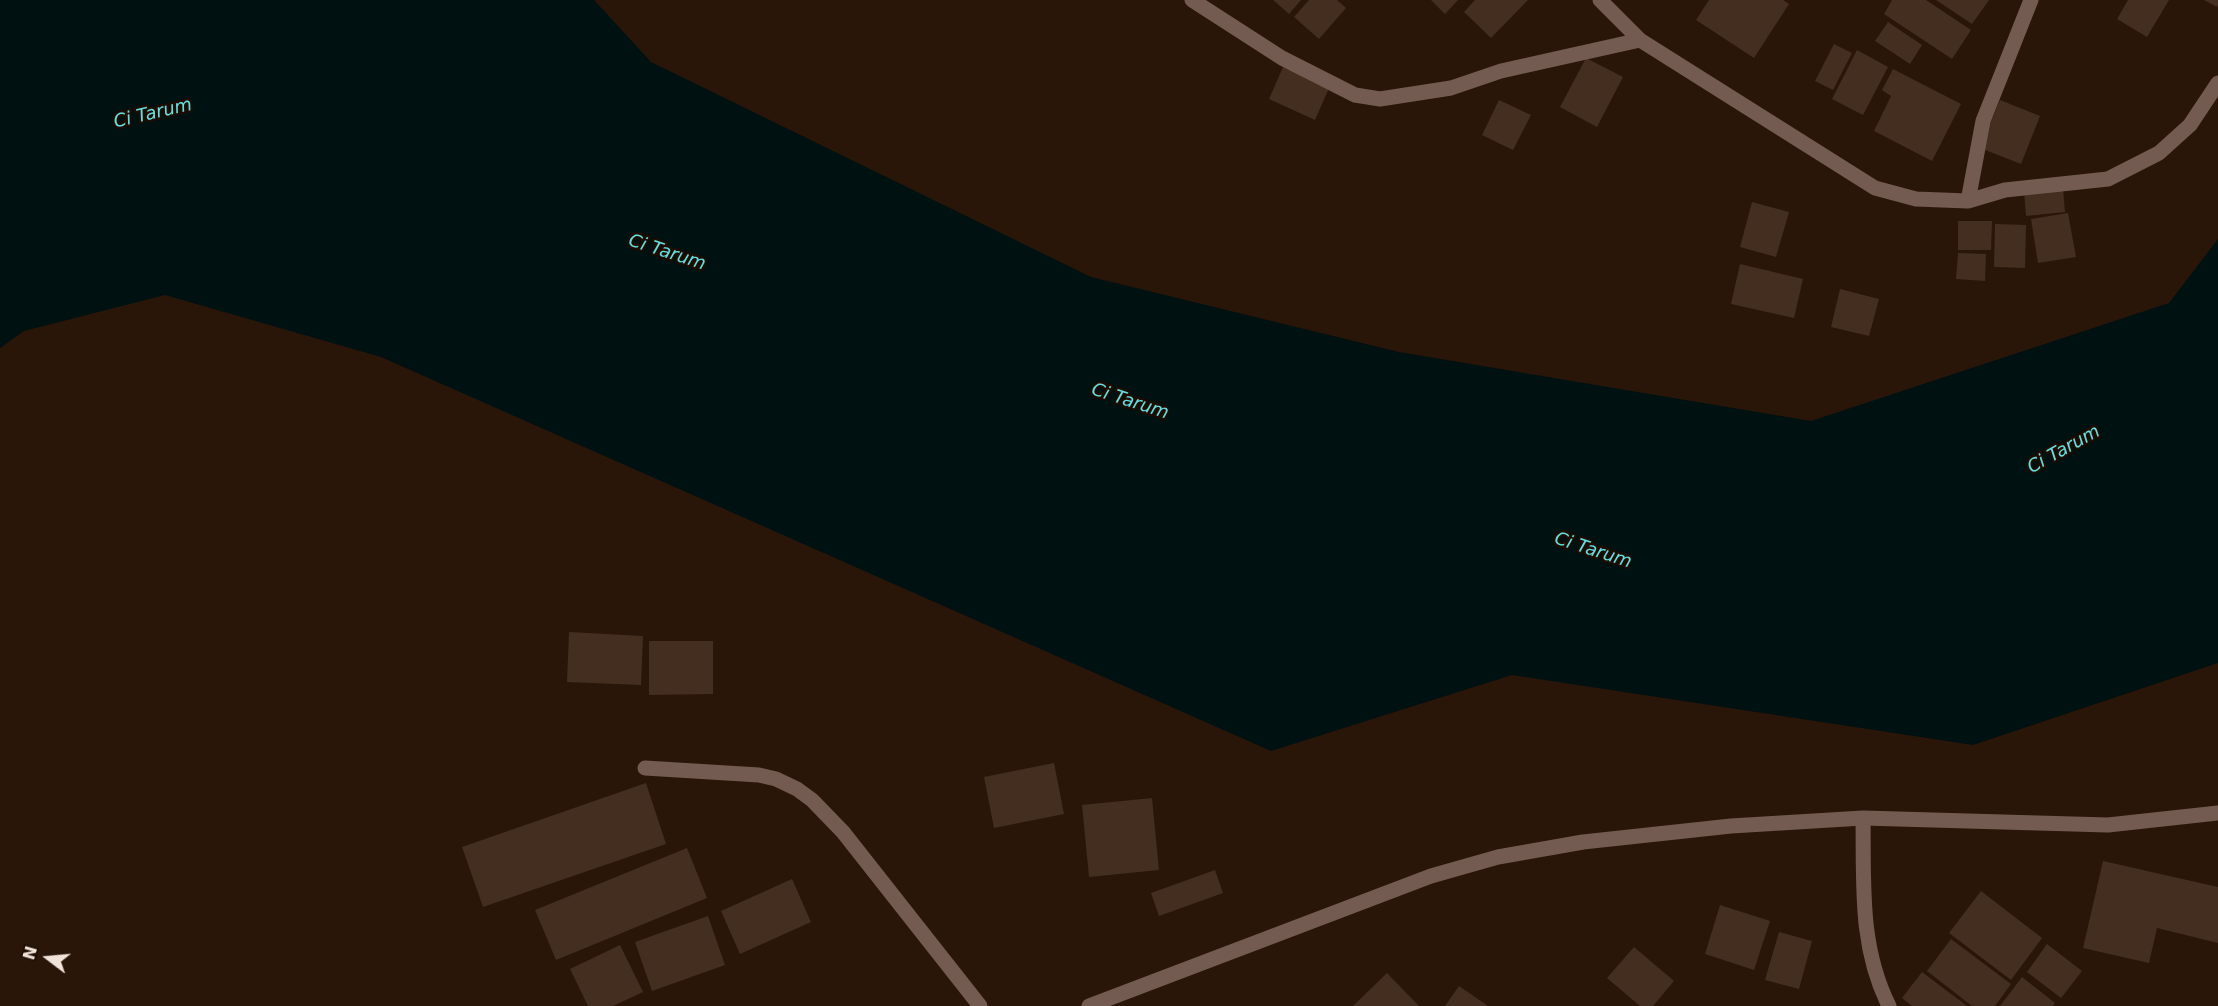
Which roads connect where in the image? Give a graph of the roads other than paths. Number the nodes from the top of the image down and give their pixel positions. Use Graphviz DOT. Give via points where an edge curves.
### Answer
graph roads {
  1 [pos="1192,0"];
  2 [pos="1600,0"];
  3 [pos="2031,0"];
  4 [pos="1640,40"];
  5 [pos="2218,83"];
  6 [pos="1968,201"];
  7 [pos="645,768"];
  8 [pos="2218,813"];
  9 [pos="1863,818"];
  10 [pos="980,1006"];
  11 [pos="1089,1006"];
  12 [pos="1889,1006"];
  1 -- 4 [label="street" via="1282,58 1355,95 1380,99 1451,88 1501,71"];
  2 -- 4 [label="street"];
  3 -- 6 [label="street" via="1983,121"];
  4 -- 6 [label="street" via="1875,188 1916,199"];
  5 -- 6 [label="street" via="2190,125 2159,153 2126,172 2108,179 2005,190"];
  7 -- 10 [label="street" via="759,775 797,789 843,832"];
  8 -- 9 [label="street" via="2109,825"];
  9 -- 11 [label="street" via="1719,827 1583,842 1498,857 1431,876"];
  9 -- 12 [label="street" via="1869,952"];
}
